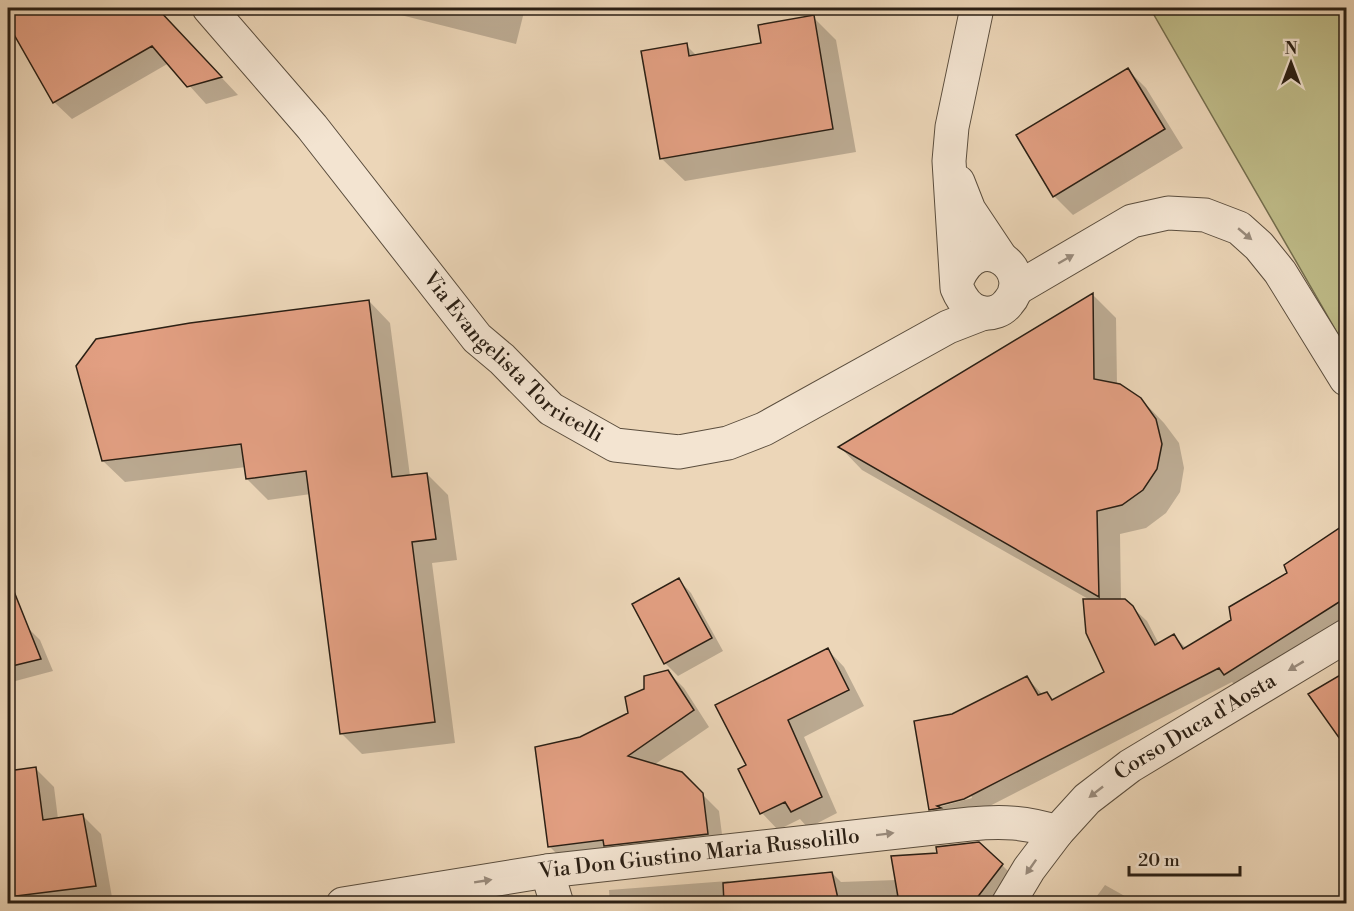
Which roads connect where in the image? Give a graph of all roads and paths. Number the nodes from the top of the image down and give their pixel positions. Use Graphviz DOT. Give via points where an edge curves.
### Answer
graph roads {
  1 [pos="209,8"];
  2 [pos="977,8"];
  3 [pos="949,161"];
  4 [pos="1000,258"];
  5 [pos="958,283"];
  6 [pos="1016,289"];
  7 [pos="984,313"];
  8 [pos="948,327"];
  9 [pos="1347,380"];
  10 [pos="1347,636"];
  11 [pos="1057,832"];
  12 [pos="547,871"];
  13 [pos="343,903"];
  14 [pos="557,903"];
  15 [pos="1008,903"];
  1 -- 8 [label="street, Via Evangelista Torricelli" via="312,127 477,338 550,410 615,445 679,452 728,443 764,429"];
  2 -- 3 [label="street" via="952,127"];
  3 -- 4 [label="street" via="969,210"];
  3 -- 5 [label="street"];
  4 -- 5 [label="street" via="980,255 970,259 963,266"];
  4 -- 6 [label="street" via="1012,270"];
  5 -- 7 [label="street" via="967,306"];
  5 -- 8 [label="street"];
  6 -- 7 [label="street" via="1004,308"];
  6 -- 9 [label="street, one-way" via="1132,221 1168,213 1205,215 1239,228 1259,246 1280,272"];
  7 -- 8 [label="street, Via Evangelista Torricelli"];
  10 -- 11 [label="street, Corso Duca d'Aosta, one-way" via="1130,766 1088,799"];
  12 -- 11 [label="street, Via Don Giustino Maria Russolillo, one-way" via="984,823 1032,824"];
  11 -- 15 [label="street, Corso Duca d'Aosta, one-way"];
  13 -- 12 [label="street, Via Don Giustino Maria Russolillo, one-way"];
  12 -- 14 [label="street"];
}
